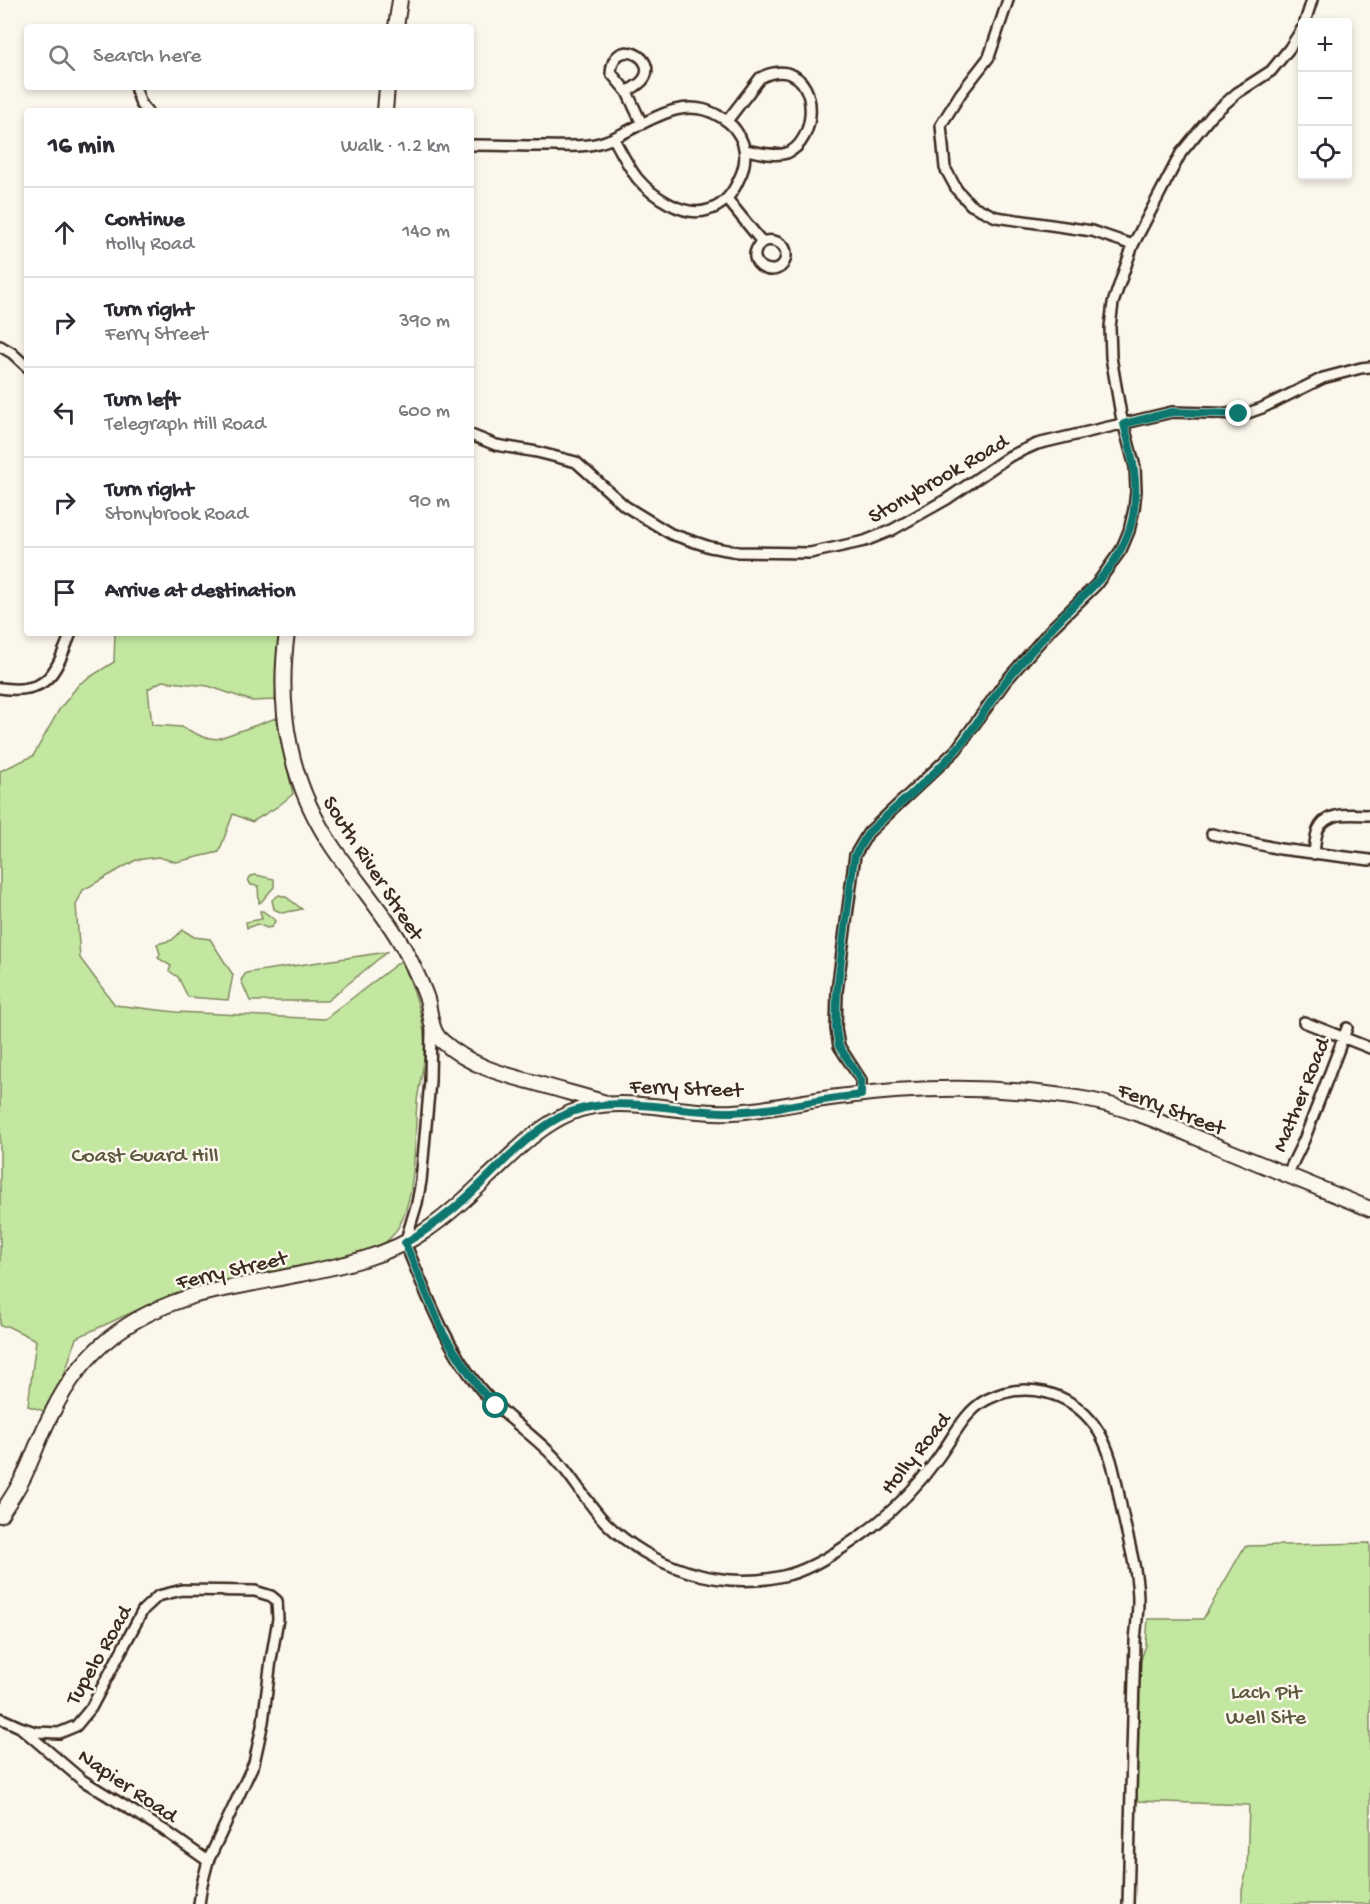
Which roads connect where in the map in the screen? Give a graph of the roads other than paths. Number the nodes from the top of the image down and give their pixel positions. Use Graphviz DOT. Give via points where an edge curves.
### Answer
graph roads {
  1 [pos="400,0"];
  2 [pos="1008,0"];
  3 [pos="1312,0"];
  4 [pos="1306,18"];
  5 [pos="396,24"];
  6 [pos="1298,35"];
  7 [pos="136,90"];
  8 [pos="387,90"];
  9 [pos="627,92"];
  10 [pos="144,108"];
  11 [pos="385,108"];
  12 [pos="727,120"];
  13 [pos="642,124"];
  14 [pos="614,139"];
  15 [pos="474,145"];
  16 [pos="745,150"];
  17 [pos="727,199"];
  18 [pos="762,242"];
  19 [pos="1133,245"];
  20 [pos="0,346"];
  21 [pos="24,364"];
  22 [pos="1370,367"];
  23 [pos="1124,424"];
  24 [pos="474,436"];
  25 [pos="70,636"];
  26 [pos="287,636"];
  27 [pos="0,688"];
  28 [pos="1370,814"];
  29 [pos="1212,834"];
  30 [pos="1314,854"];
  31 [pos="1370,860"];
  32 [pos="430,1016"];
  33 [pos="1304,1022"];
  34 [pos="1347,1028"];
  35 [pos="1343,1038"];
  36 [pos="1370,1048"];
  37 [pos="861,1095"];
  38 [pos="614,1105"];
  39 [pos="1287,1175"];
  40 [pos="1370,1209"];
  41 [pos="405,1243"];
  42 [pos="0,1515"];
  43 [pos="0,1718"];
  44 [pos="20,1727"];
  45 [pos="208,1861"];
  46 [pos="200,1900"];
  47 [pos="1128,1904"];
  1 -- 5 [label="street"];
  2 -- 19 [label="street" via="989,57 941,124 945,168 971,205 996,217 1092,231"];
  3 -- 4 [label="street"];
  6 -- 19 [label="street" via="1271,71 1212,115 1181,153"];
  7 -- 10 [label="street"];
  8 -- 11 [label="street"];
  9 -- 9 [label="street" via="646,73 642,58 628,52 616,57 611,73"];
  9 -- 13 [label="street"];
  12 -- 13 [label="street" via="693,108 669,112"];
  12 -- 16 [label="street" via="740,135"];
  12 -- 16 [label="street" via="767,74 783,72 804,85 810,114 797,147 784,154"];
  13 -- 14 [label="street"];
  14 -- 15 [label="street" via="587,146"];
  14 -- 17 [label="street" via="645,187 668,202 702,212"];
  16 -- 17 [label="street" via="744,168"];
  17 -- 18 [label="street"];
  19 -- 23 [label="street" via="1113,303 1110,327 1111,357"];
  20 -- 21 [label="street"];
  22 -- 23 [label="street, Stonybrook Road" via="1323,378 1245,414 1172,412"];
  23 -- 24 [label="street, Stonybrook Road" via="1025,449 922,514 878,536 797,554 723,550 671,534 625,506 576,462 496,445"];
  23 -- 37 [label="street" via="1135,467 1136,491 1132,520 1121,550 1096,585 1005,682 956,750 868,833 855,855 837,991 836,1029 839,1046 861,1080"];
  25 -- 27 [label="street" via="45,682 28,689"];
  26 -- 32 [label="street, South River Street" via="282,675 284,713 300,786 333,847 407,954"];
  28 -- 30 [label="street" via="1326,819 1318,830"];
  29 -- 30 [label="street"];
  30 -- 31 [label="street"];
  32 -- 38 [label="street, South River Street" via="439,1039 474,1064"];
  32 -- 41 [label="street, South River Street" via="430,1081 421,1181"];
  33 -- 35 [label="street"];
  34 -- 35 [label="street, Mather Road"];
  35 -- 36 [label="street"];
  35 -- 39 [label="street, Mather Road"];
  37 -- 38 [label="street, Ferry Street" via="733,1112"];
  37 -- 39 [label="street, Ferry Street" via="980,1090 1092,1101 1157,1120"];
  38 -- 41 [label="street, Ferry Street" via="575,1111 544,1126 466,1198"];
  39 -- 40 [label="street, Ferry Street"];
  41 -- 42 [label="street, Ferry Street" via="350,1263 196,1295 132,1322 99,1348 73,1378"];
  41 -- 47 [label="street, Holly Road" via="444,1335 479,1388 549,1450 607,1523 651,1557 677,1569 742,1580 769,1579 801,1571 862,1534 898,1505 939,1458 972,1411 985,1401 1004,1393 1043,1391 1081,1410 1103,1440 1135,1568 1138,1600"];
  43 -- 44 [label="street, Napier Road"];
  44 -- 45 [label="street, Napier Road" via="82,1780"];
  44 -- 45 [label="street, Tupelo Road" via="59,1733 76,1726 91,1708 143,1610 158,1596 182,1590 255,1591 271,1596 277,1601 278,1619 255,1763"];
  45 -- 46 [label="street"];
}
